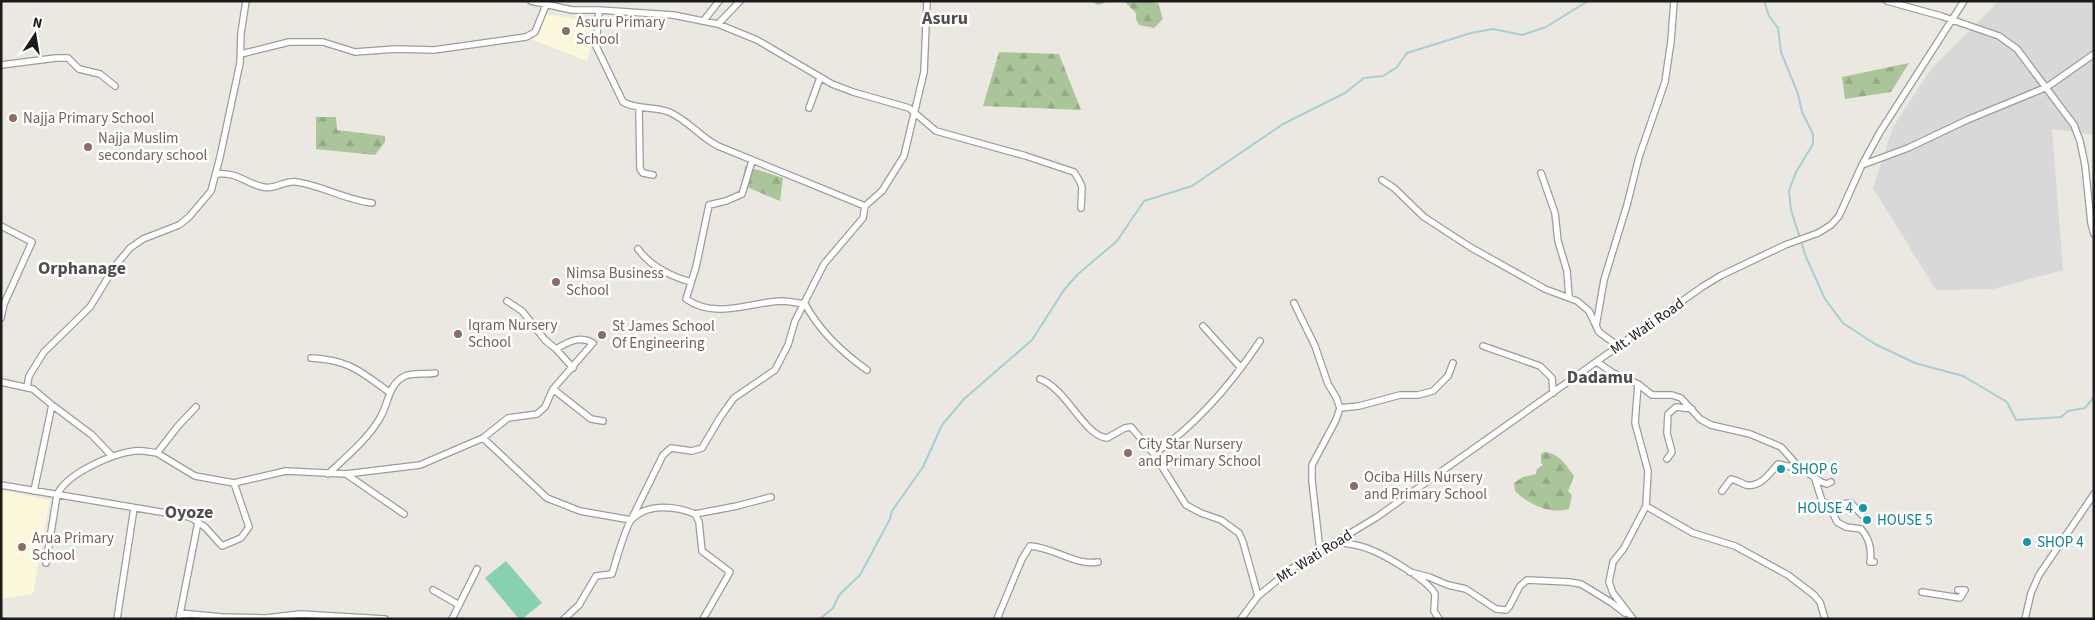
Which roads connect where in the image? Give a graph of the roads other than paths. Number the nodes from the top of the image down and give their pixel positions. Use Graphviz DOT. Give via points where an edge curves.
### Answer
graph roads {
  1 [pos="246,1"];
  2 [pos="531,1"];
  3 [pos="719,1"];
  4 [pos="740,1"];
  5 [pos="927,1"];
  6 [pos="1674,1"];
  7 [pos="1886,1"];
  8 [pos="1964,1"];
  9 [pos="546,5"];
  10 [pos="600,10"];
  11 [pos="704,20"];
  12 [pos="1951,20"];
  13 [pos="718,24"];
  14 [pos="241,54"];
  15 [pos="2094,54"];
  16 [pos="1,65"];
  17 [pos="820,78"];
  18 [pos="115,86"];
  19 [pos="2047,87"];
  20 [pos="639,107"];
  21 [pos="810,108"];
  22 [pos="916,113"];
  23 [pos="752,161"];
  24 [pos="1862,165"];
  25 [pos="1541,173"];
  26 [pos="216,174"];
  27 [pos="653,175"];
  28 [pos="1382,180"];
  29 [pos="372,203"];
  30 [pos="865,206"];
  31 [pos="1081,208"];
  32 [pos="1,226"];
  33 [pos="2094,234"];
  34 [pos="638,249"];
  35 [pos="691,282"];
  36 [pos="1570,298"];
  37 [pos="507,301"];
  38 [pos="1294,303"];
  39 [pos="805,304"];
  40 [pos="1,318"];
  41 [pos="1203,326"];
  42 [pos="1596,326"];
  43 [pos="1260,341"];
  44 [pos="1483,346"];
  45 [pos="1618,346"];
  46 [pos="556,350"];
  47 [pos="311,358"];
  48 [pos="1597,362"];
  49 [pos="1452,363"];
  50 [pos="573,368"];
  51 [pos="1241,368"];
  52 [pos="867,370"];
  53 [pos="435,374"];
  54 [pos="1040,379"];
  55 [pos="1,382"];
  56 [pos="1638,384"];
  57 [pos="26,387"];
  58 [pos="554,389"];
  59 [pos="389,392"];
  60 [pos="1553,393"];
  61 [pos="52,406"];
  62 [pos="196,407"];
  63 [pos="1340,408"];
  64 [pos="1692,409"];
  65 [pos="603,421"];
  66 [pos="483,438"];
  67 [pos="157,453"];
  68 [pos="1154,454"];
  69 [pos="112,456"];
  70 [pos="1668,459"];
  71 [pos="1793,464"];
  72 [pos="1801,467"];
  73 [pos="1784,471"];
  74 [pos="328,474"];
  75 [pos="346,474"];
  76 [pos="1831,482"];
  77 [pos="234,483"];
  78 [pos="1,485"];
  79 [pos="34,491"];
  80 [pos="1722,491"];
  81 [pos="2094,494"];
  82 [pos="57,495"];
  83 [pos="771,497"];
  84 [pos="1829,505"];
  85 [pos="1646,506"];
  86 [pos="134,508"];
  87 [pos="404,514"];
  88 [pos="695,514"];
  89 [pos="1862,515"];
  90 [pos="631,520"];
  91 [pos="198,522"];
  92 [pos="1338,542"];
  93 [pos="1320,551"];
  94 [pos="1098,562"];
  95 [pos="1874,562"];
  96 [pos="46,563"];
  97 [pos="477,569"];
  98 [pos="1410,572"];
  99 [pos="433,590"];
  100 [pos="1958,590"];
  101 [pos="1922,592"];
  102 [pos="1258,596"];
  103 [pos="459,605"];
  104 [pos="179,616"];
  105 [pos="324,618"];
  106 [pos="118,619"];
  107 [pos="385,619"];
  108 [pos="452,619"];
  109 [pos="564,619"];
  110 [pos="703,619"];
  111 [pos="997,619"];
  112 [pos="1241,619"];
  113 [pos="1439,619"];
  114 [pos="1632,619"];
  115 [pos="1825,619"];
  116 [pos="2025,619"];
  1 -- 14 [label="street"];
  2 -- 9 [label="street"];
  3 -- 11 [label="street"];
  4 -- 13 [label="street"];
  5 -- 22 [label="street" via="924,72"];
  6 -- 42 [label="street" via="1665,82 1639,157 1604,280"];
  7 -- 12 [label="street"];
  8 -- 12 [label="street, Mt. Wati Road"];
  9 -- 10 [label="street" via="577,11"];
  9 -- 14 [label="street" via="535,32 526,37 434,50 355,52 322,42 289,42"];
  10 -- 11 [label="street" via="673,14"];
  10 -- 20 [label="street" via="595,42 597,50 623,102"];
  11 -- 13 [label="street"];
  12 -- 19 [label="street" via="1999,36 2010,43"];
  12 -- 24 [label="street, Mt. Wati Road"];
  13 -- 17 [label="street" via="758,40"];
  14 -- 26 [label="street"];
  15 -- 19 [label="street"];
  16 -- 18 [label="street" via="68,58 79,69 100,74"];
  17 -- 21 [label="street"];
  17 -- 22 [label="street"];
  19 -- 24 [label="street"];
  19 -- 33 [label="street" via="2074,125 2080,141"];
  20 -- 23 [label="street" via="669,112 690,124 709,142"];
  20 -- 27 [label="street" via="640,170"];
  22 -- 30 [label="street" via="904,156 882,191"];
  22 -- 31 [label="street" via="936,131 1074,172 1082,187"];
  23 -- 30 [label="street"];
  23 -- 35 [label="street" via="742,194 709,204"];
  24 -- 45 [label="street, Mt. Wati Road" via="1838,216 1830,225 1720,276"];
  25 -- 36 [label="street" via="1557,222"];
  26 -- 29 [label="street" via="238,176 271,188 287,182 299,182"];
  26 -- 57 [label="street" via="211,191 184,221 130,248 90,308 34,365"];
  28 -- 36 [label="street" via="1424,217 1470,247 1545,289"];
  30 -- 39 [label="street" via="862,218 824,264"];
  32 -- 40 [label="street" via="32,242 4,304"];
  34 -- 35 [label="street" via="658,269"];
  35 -- 39 [label="street" via="686,299 709,308 735,309 782,301"];
  36 -- 42 [label="street" via="1589,311"];
  37 -- 46 [label="street" via="522,310"];
  38 -- 63 [label="street"];
  39 -- 52 [label="street" via="822,329 851,359"];
  39 -- 90 [label="street" via="775,370 734,398 702,448 692,451 671,448 663,454"];
  41 -- 51 [label="street"];
  42 -- 45 [label="street" via="1598,332"];
  43 -- 51 [label="street"];
  44 -- 60 [label="street" via="1540,366 1552,378"];
  45 -- 48 [label="street, Mt. Wati Road"];
  46 -- 50 [label="street"];
  46 -- 50 [label="street" via="576,340 594,343"];
  47 -- 59 [label="street" via="340,361 356,368"];
  48 -- 56 [label="street" via="1612,374"];
  48 -- 60 [label="street, Mt. Wati Road"];
  49 -- 63 [label="street" via="1448,376 1433,391"];
  50 -- 58 [label="street"];
  51 -- 68 [label="street" via="1207,407"];
  53 -- 59 [label="street" via="406,375"];
  54 -- 68 [label="street" via="1065,398 1096,435 1107,438 1131,427"];
  55 -- 57 [label="street"];
  56 -- 64 [label="street" via="1652,395 1681,398"];
  56 -- 85 [label="street" via="1635,422 1648,471"];
  57 -- 61 [label="street" via="33,389"];
  58 -- 65 [label="street" via="591,419"];
  58 -- 66 [label="street" via="537,414 508,418"];
  59 -- 74 [label="street" via="379,419"];
  60 -- 92 [label="street, Mt. Wati Road"];
  61 -- 69 [label="street" via="92,435"];
  61 -- 79 [label="street"];
  62 -- 67 [label="street"];
  63 -- 93 [label="street" via="1312,465"];
  64 -- 70 [label="street" via="1676,408 1668,414 1667,433 1672,452"];
  64 -- 71 [label="street" via="1705,422 1750,434 1781,447"];
  66 -- 75 [label="street" via="420,465"];
  66 -- 90 [label="street" via="547,498 580,511"];
  67 -- 69 [label="street" via="136,451"];
  67 -- 77 [label="street" via="195,476"];
  68 -- 102 [label="street" via="1186,505 1221,520 1239,533"];
  69 -- 82 [label="street" via="64,484"];
  71 -- 72 [label="street"];
  71 -- 73 [label="street"];
  71 -- 80 [label="street" via="1778,464 1754,486 1731,478"];
  72 -- 76 [label="street" via="1824,484"];
  72 -- 84 [label="street" via="1815,480 1820,498"];
  74 -- 75 [label="street"];
  74 -- 77 [label="street" via="286,471"];
  75 -- 87 [label="street"];
  77 -- 91 [label="street" via="249,524 246,533 222,546"];
  78 -- 79 [label="street"];
  79 -- 82 [label="street"];
  81 -- 116 [label="street" via="2038,575"];
  82 -- 86 [label="street"];
  82 -- 96 [label="street"];
  83 -- 88 [label="street"];
  84 -- 89 [label="street" via="1850,503"];
  84 -- 95 [label="street" via="1837,522 1861,529 1866,534 1870,562"];
  85 -- 114 [label="street" via="1613,562 1609,576 1610,588"];
  85 -- 115 [label="street" via="1693,533 1735,546 1788,575 1820,602"];
  86 -- 91 [label="street" via="181,514"];
  86 -- 106 [label="street"];
  88 -- 90 [label="street" via="652,508"];
  88 -- 110 [label="street" via="702,552 730,572"];
  90 -- 109 [label="street" via="612,574 596,576 580,605"];
  91 -- 104 [label="street"];
  92 -- 93 [label="street, Mt. Wati Road"];
  92 -- 98 [label="street" via="1367,548"];
  93 -- 102 [label="street, Mt. Wati Road"];
  94 -- 111 [label="street" via="1086,563 1030,546"];
  97 -- 103 [label="street"];
  98 -- 113 [label="street" via="1433,590 1434,611"];
  98 -- 114 [label="street" via="1466,589 1501,610 1509,607 1520,586 1528,580 1575,582 1612,603"];
  99 -- 103 [label="street"];
  100 -- 101 [label="street" via="1965,590 1960,598"];
  102 -- 112 [label="street, Mt. Wati Road"];
  103 -- 108 [label="street"];
  104 -- 105 [label="street" via="266,618 300,614"];
  105 -- 107 [label="street"];
}
